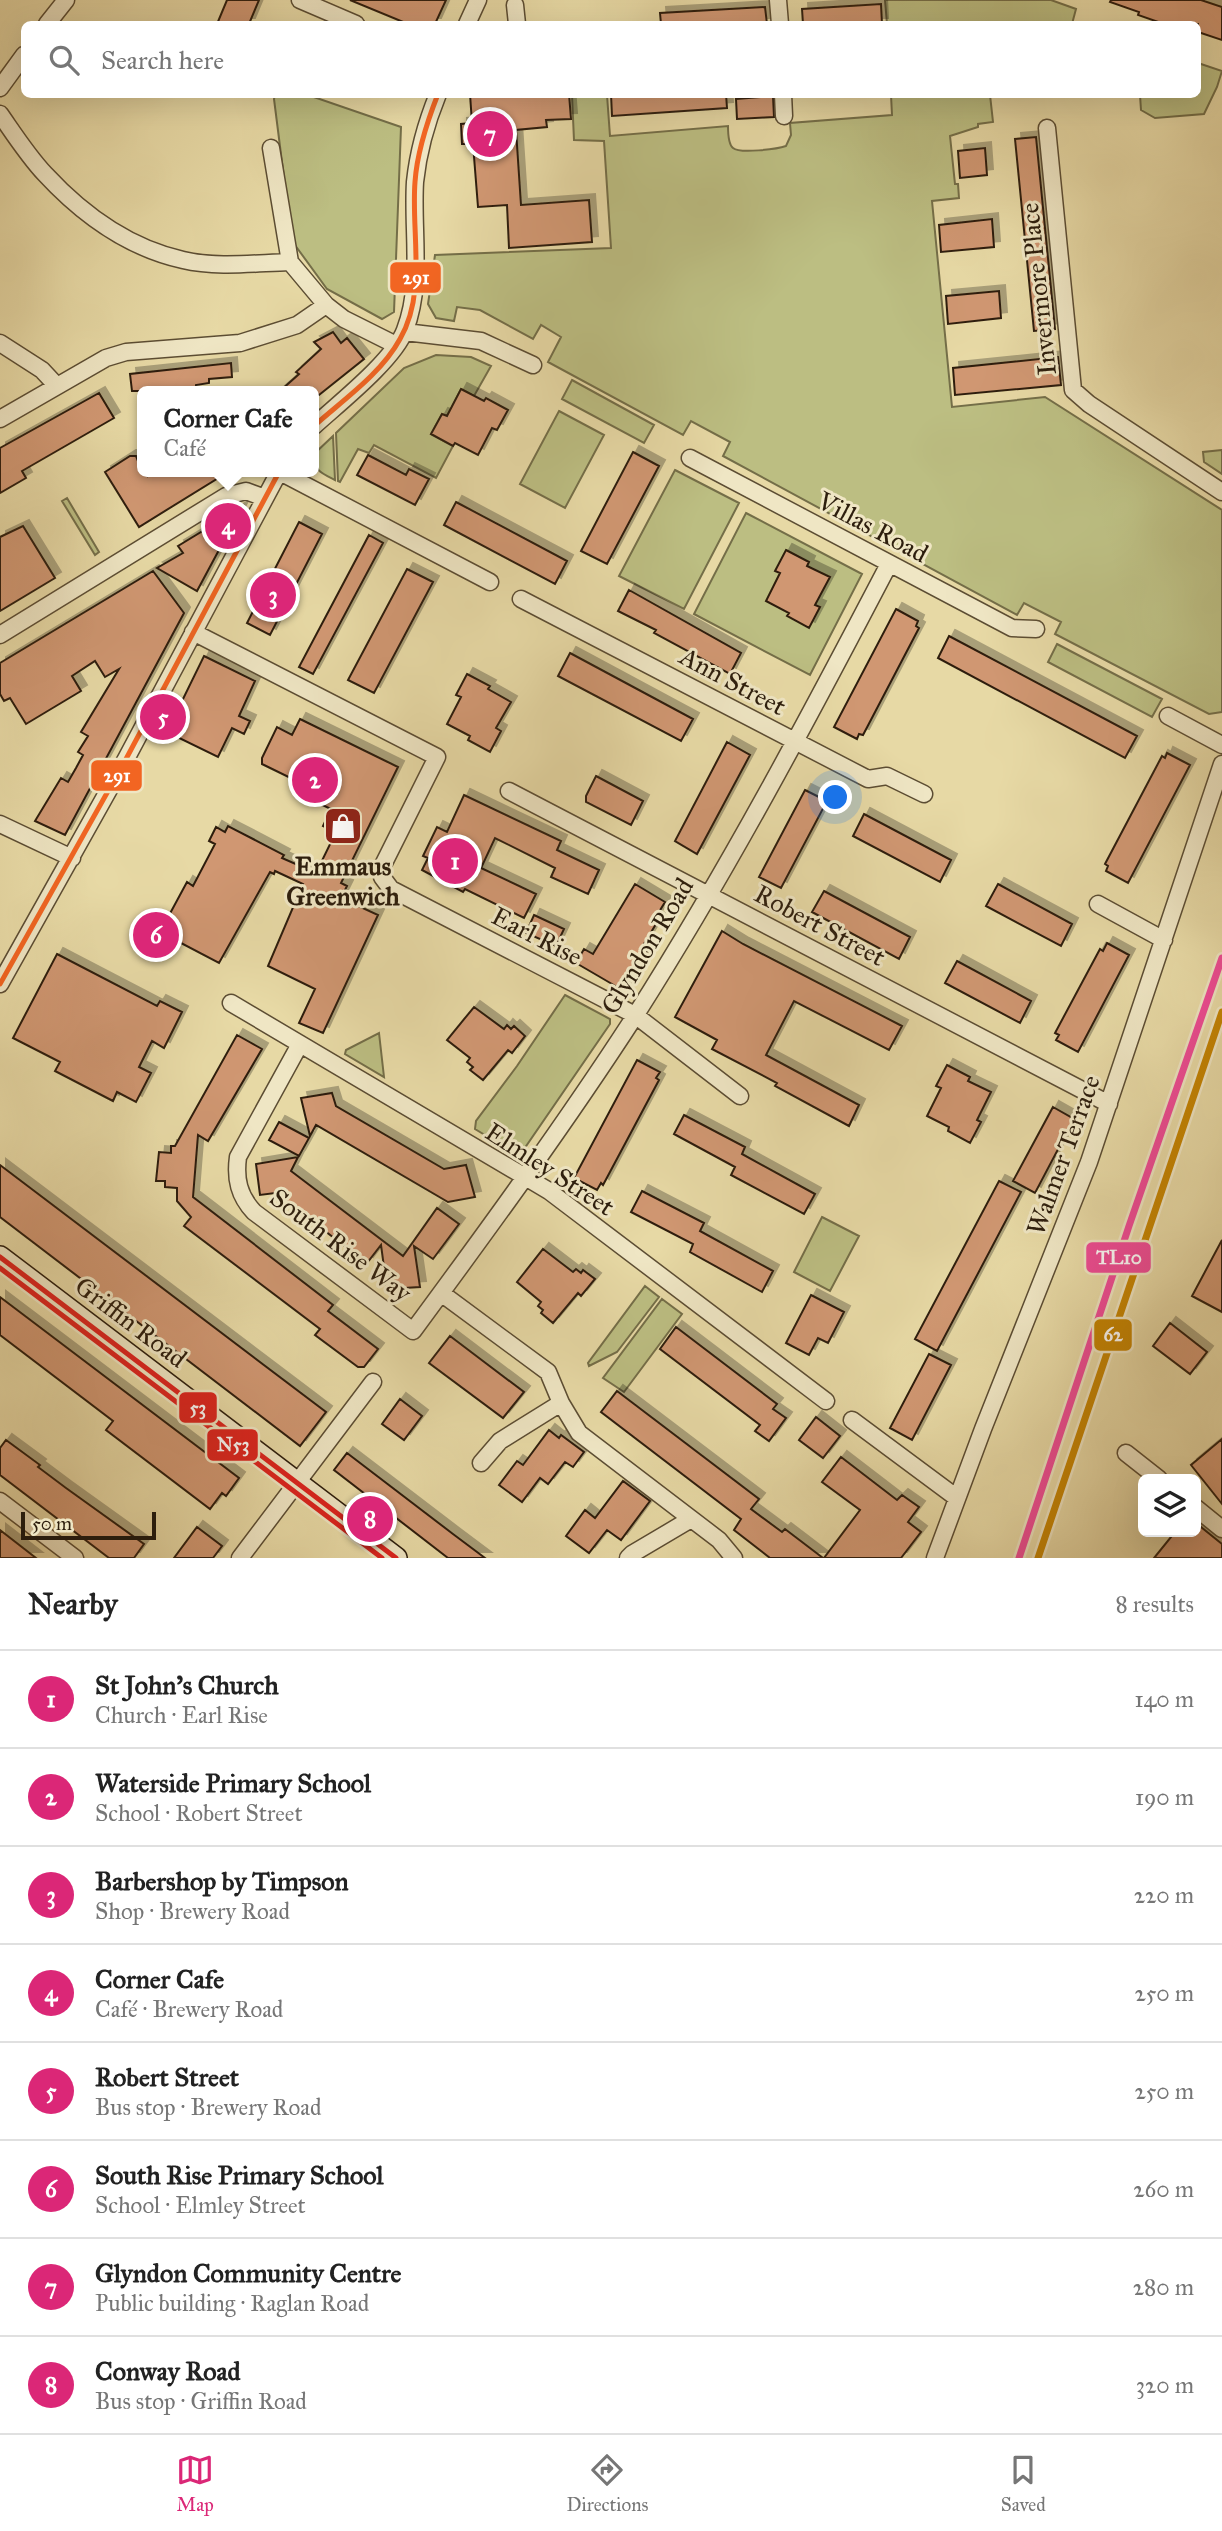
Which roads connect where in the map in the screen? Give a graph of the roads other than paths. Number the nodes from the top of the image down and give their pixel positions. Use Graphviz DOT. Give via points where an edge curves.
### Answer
graph roads {
  1 [pos="66,0"];
  2 [pos="300,0"];
  3 [pos="478,0"];
  4 [pos="778,0"];
  5 [pos="512,2"];
  6 [pos="49,21"];
  7 [pos="349,21"];
  8 [pos="468,21"];
  9 [pos="516,21"];
  10 [pos="780,21"];
  11 [pos="21,59"];
  12 [pos="0,88"];
  13 [pos="436,98"];
  14 [pos="783,98"];
  15 [pos="0,114"];
  16 [pos="784,116"];
  17 [pos="1047,128"];
  18 [pos="271,148"];
  19 [pos="290,262"];
  20 [pos="326,305"];
  21 [pos="400,338"];
  22 [pos="0,343"];
  23 [pos="533,365"];
  24 [pos="56,385"];
  25 [pos="0,419"];
  26 [pos="319,421"];
  27 [pos="690,458"];
  28 [pos="276,477"];
  29 [pos="289,477"];
  30 [pos="1222,492"];
  31 [pos="265,498"];
  32 [pos="889,564"];
  33 [pos="489,582"];
  34 [pos="521,599"];
  35 [pos="1036,629"];
  36 [pos="193,632"];
  37 [pos="0,635"];
  38 [pos="1168,716"];
  39 [pos="795,741"];
  40 [pos="1222,745"];
  41 [pos="1222,764"];
  42 [pos="509,791"];
  43 [pos="923,794"];
  44 [pos="0,824"];
  45 [pos="72,858"];
  46 [pos="708,894"];
  47 [pos="1098,904"];
  48 [pos="1164,940"];
  49 [pos="0,984"];
  50 [pos="231,1003"];
  51 [pos="635,1015"];
  52 [pos="300,1044"];
  53 [pos="740,1096"];
  54 [pos="1109,1104"];
  55 [pos="525,1178"];
  56 [pos="0,1257"];
  57 [pos="441,1293"];
  58 [pos="413,1331"];
  59 [pos="373,1382"];
  60 [pos="826,1401"];
  61 [pos="561,1402"];
  62 [pos="852,1420"];
  63 [pos="1126,1453"];
  64 [pos="481,1463"];
  65 [pos="1153,1474"];
  66 [pos="297,1483"];
  67 [pos="957,1498"];
  68 [pos="0,1501"];
  69 [pos="1201,1512"];
  70 [pos="691,1519"];
  71 [pos="1222,1529"];
  72 [pos="75,1558"];
  73 [pos="240,1558"];
  74 [pos="396,1558"];
  75 [pos="628,1558"];
  76 [pos="734,1558"];
  77 [pos="935,1558"];
  1 -- 6 [label="street"];
  2 -- 7 [label="street"];
  3 -- 8 [label="street"];
  4 -- 10 [label="street"];
  5 -- 9 [label="street"];
  11 -- 12 [label="street"];
  13 -- 21 [label="street" via="415,180 414,293"];
  14 -- 16 [label="street"];
  15 -- 19 [label="street" via="43,173 114,232 148,250 185,261"];
  17 -- 30 [label="street, Invermore Place" via="1073,390"];
  18 -- 19 [label="street"];
  19 -- 20 [label="street"];
  20 -- 21 [label="street" via="344,319"];
  20 -- 24 [label="street" via="296,325 269,335 240,343 126,352"];
  21 -- 23 [label="street" via="481,341"];
  21 -- 26 [label="street" via="377,367"];
  22 -- 24 [label="street" via="42,370"];
  24 -- 25 [label="street"];
  27 -- 32 [label="street, Villas Road"];
  28 -- 31 [label="street"];
  29 -- 33 [label="street"];
  31 -- 36 [label="street"];
  31 -- 37 [label="street" via="246,491 226,496"];
  32 -- 35 [label="street, Villas Road" via="1012,628"];
  32 -- 39 [label="street, Glyndon Road"];
  34 -- 39 [label="street, Ann Street"];
  36 -- 45 [label="street"];
  36 -- 51 [label="street, Earl Rise" via="437,757 383,865 382,877 391,888"];
  38 -- 40 [label="street"];
  39 -- 43 [label="street, Ann Street" via="868,779 887,776"];
  39 -- 46 [label="street, Glyndon Road"];
  41 -- 48 [label="street, Walmer Terrace"];
  42 -- 46 [label="street, Robert Street"];
  44 -- 45 [label="street"];
  45 -- 49 [label="street"];
  46 -- 51 [label="street, Glyndon Road"];
  46 -- 54 [label="street, Robert Street"];
  47 -- 48 [label="street"];
  48 -- 54 [label="street, Walmer Terrace"];
  50 -- 52 [label="street, Elmley Street"];
  51 -- 53 [label="street, Earl Rise"];
  51 -- 55 [label="street, Glyndon Road"];
  52 -- 55 [label="street, Elmley Street"];
  52 -- 58 [label="street, South Rise Way" via="238,1157 242,1198 254,1212"];
  54 -- 67 [label="street, Walmer Terrace"];
  55 -- 57 [label="street, Glyndon Road"];
  55 -- 60 [label="street, Elmley Street" via="549,1191"];
  56 -- 66 [label="street, Griffin Road"];
  57 -- 58 [label="street, Glyndon Road"];
  57 -- 61 [label="street" via="548,1372"];
  59 -- 66 [label="street"];
  61 -- 64 [label="street" via="500,1441"];
  61 -- 70 [label="street" via="579,1433"];
  62 -- 67 [label="street"];
  63 -- 65 [label="street"];
  66 -- 73 [label="street"];
  66 -- 74 [label="street, Griffin Road"];
  67 -- 77 [label="street, Walmer Terrace"];
  68 -- 72 [label="street"];
  69 -- 71 [label="street"];
  70 -- 75 [label="street"];
  70 -- 76 [label="street"];
}
